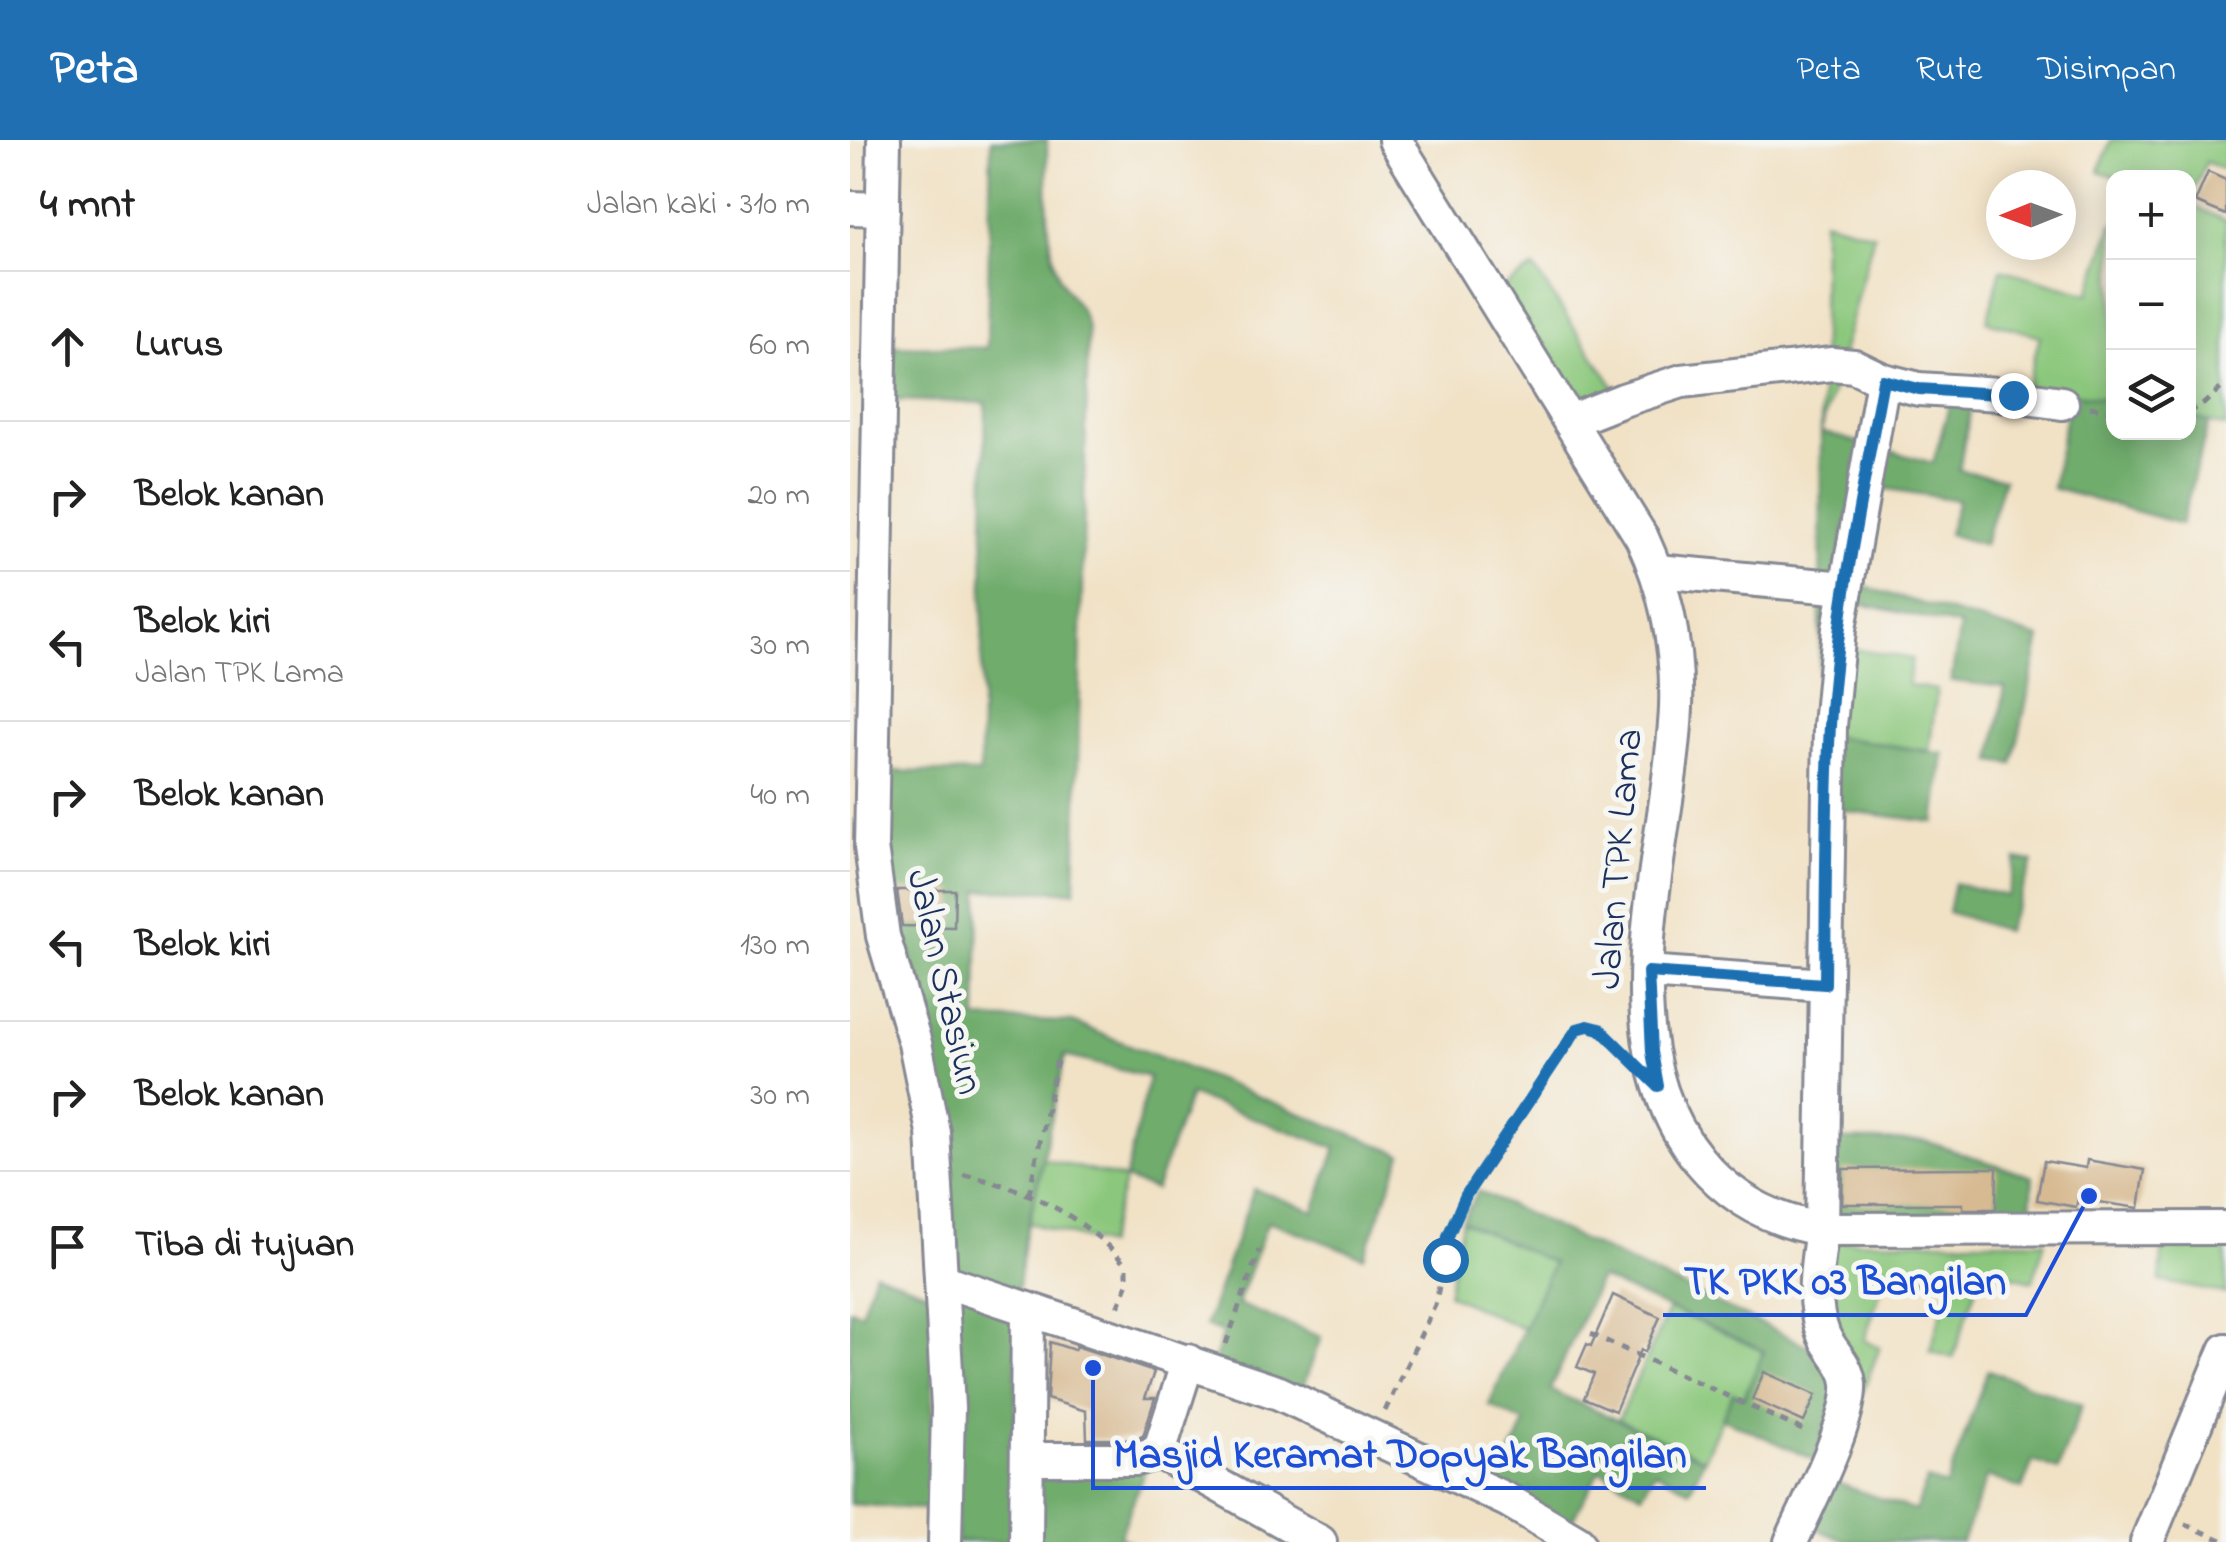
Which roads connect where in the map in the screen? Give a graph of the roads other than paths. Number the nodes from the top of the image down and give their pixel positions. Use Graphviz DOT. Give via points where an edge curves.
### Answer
graph roads {
  1 [pos="884,140"];
  2 [pos="1395,140"];
  3 [pos="850,208"];
  4 [pos="883,209"];
  5 [pos="1883,380"];
  6 [pos="2062,402"];
  7 [pos="1570,421"];
  8 [pos="1657,572"];
  9 [pos="1846,588"];
  10 [pos="863,613"];
  11 [pos="1648,972"];
  12 [pos="1825,984"];
  13 [pos="2226,1228"];
  14 [pos="1822,1229"];
  15 [pos="944,1281"];
  16 [pos="1028,1308"];
  17 [pos="2226,1350"];
  18 [pos="1203,1366"];
  19 [pos="1159,1452"];
  20 [pos="1028,1459"];
  21 [pos="2153,1528"];
  22 [pos="945,1542"];
  23 [pos="1026,1542"];
  24 [pos="1320,1542"];
  25 [pos="1578,1542"];
  26 [pos="1791,1542"];
  1 -- 4 [label="street, Jalan Stasiun"];
  2 -- 7 [label="street, Jalan TPK Lama"];
  3 -- 4 [label="street"];
  4 -- 10 [label="street, Jalan Stasiun"];
  5 -- 6 [label="street"];
  5 -- 7 [label="street" via="1845,364 1743,372 1668,385"];
  5 -- 9 [label="street"];
  7 -- 8 [label="street, Jalan TPK Lama"];
  8 -- 9 [label="street"];
  8 -- 11 [label="street, Jalan TPK Lama" via="1673,643 1676,707"];
  9 -- 12 [label="street" via="1830,726"];
  10 -- 15 [label="street, Jalan Stasiun" via="874,885 928,1097"];
  11 -- 12 [label="street"];
  11 -- 14 [label="street, Jalan TPK Lama" via="1658,1086 1686,1144 1746,1203"];
  12 -- 14 [label="street"];
  13 -- 14 [label="street, Jalan TPK Lama"];
  14 -- 26 [label="street" via="1818,1315 1849,1380 1845,1409"];
  15 -- 16 [label="street"];
  15 -- 22 [label="street, Jalan Stasiun"];
  16 -- 18 [label="street"];
  16 -- 20 [label="street"];
  17 -- 21 [label="street"];
  18 -- 19 [label="street"];
  18 -- 25 [label="street" via="1372,1436"];
  19 -- 20 [label="street"];
  19 -- 24 [label="street"];
  20 -- 23 [label="street"];
}
